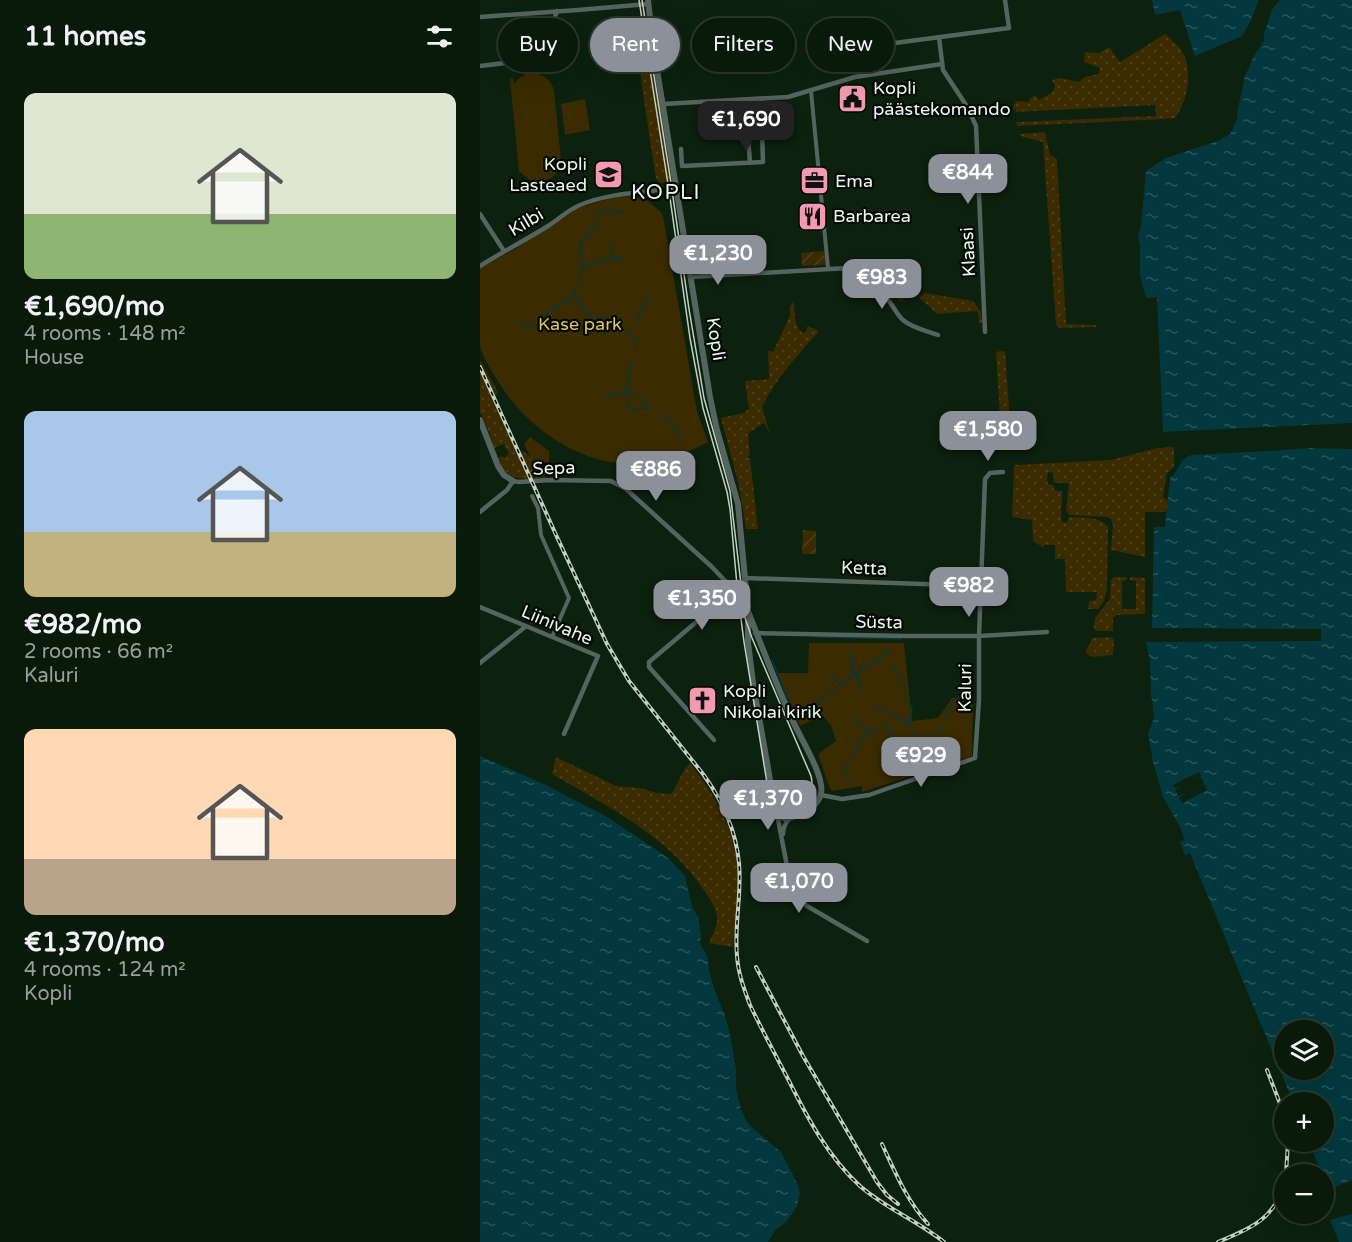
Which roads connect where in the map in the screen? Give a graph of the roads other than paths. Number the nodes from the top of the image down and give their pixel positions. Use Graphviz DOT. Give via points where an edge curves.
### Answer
graph roads {
  1 [pos="1005,0"];
  2 [pos="648,2"];
  3 [pos="557,12"];
  4 [pos="480,17"];
  5 [pos="939,37"];
  6 [pos="894,43"];
  7 [pos="942,64"];
  8 [pos="480,66"];
  9 [pos="811,91"];
  10 [pos="761,99"];
  11 [pos="663,104"];
  12 [pos="762,128"];
  13 [pos="681,149"];
  14 [pos="750,163"];
  15 [pos="658,190"];
  16 [pos="480,214"];
  17 [pos="504,251"];
  18 [pos="480,266"];
  19 [pos="828,268"];
  20 [pos="690,277"];
  21 [pos="985,332"];
  22 [pos="938,335"];
  23 [pos="480,420"];
  24 [pos="1004,472"];
  25 [pos="513,481"];
  26 [pos="532,496"];
  27 [pos="480,512"];
  28 [pos="745,578"];
  29 [pos="981,586"];
  30 [pos="732,587"];
  31 [pos="746,587"];
  32 [pos="480,606"];
  33 [pos="748,611"];
  34 [pos="525,627"];
  35 [pos="747,632"];
  36 [pos="1047,632"];
  37 [pos="756,633"];
  38 [pos="979,636"];
  39 [pos="552,637"];
  40 [pos="480,663"];
  41 [pos="564,734"];
  42 [pos="714,740"];
  43 [pos="821,795"];
  44 [pos="777,813"];
  45 [pos="791,817"];
  46 [pos="783,846"];
  47 [pos="867,941"];
  1 -- 5 [label="street" via="1009,28"];
  2 -- 3 [label="street"];
  2 -- 11 [label="street, Kopli"];
  3 -- 4 [label="street"];
  3 -- 8 [label="street" via="538,59"];
  5 -- 6 [label="street"];
  5 -- 7 [label="street, Klaasi"];
  7 -- 9 [label="street" via="855,77"];
  7 -- 21 [label="street, Klaasi" via="976,126"];
  9 -- 10 [label="street"];
  9 -- 19 [label="street"];
  10 -- 11 [label="street"];
  10 -- 12 [label="street"];
  11 -- 20 [label="street, Kopli"];
  12 -- 14 [label="street" via="748,136"];
  12 -- 14 [label="street" via="763,162"];
  13 -- 14 [label="street" via="682,166"];
  15 -- 17 [label="street, Kilbi" via="579,205"];
  16 -- 17 [label="street"];
  17 -- 18 [label="street, Kilbi"];
  19 -- 20 [label="street"];
  19 -- 22 [label="street" via="860,271 886,296 902,320"];
  20 -- 28 [label="street, Kopli" via="710,397 738,504"];
  23 -- 25 [label="street" via="498,466"];
  24 -- 29 [label="street, Kaluri" via="990,473 985,479"];
  25 -- 27 [label="street, Sepa"];
  25 -- 30 [label="street, Sepa" via="610,481 626,489"];
  26 -- 39 [label="street" via="538,508 541,535 569,598"];
  28 -- 29 [label="street, Ketta"];
  28 -- 31 [label="street, Kopli"];
  29 -- 38 [label="street, Kaluri"];
  30 -- 31 [label="street"];
  30 -- 42 [label="street" via="728,596 648,662"];
  31 -- 33 [label="street, Kopli"];
  32 -- 34 [label="street, Liinivahe"];
  33 -- 35 [label="street, Kopli"];
  33 -- 37 [label="street, Kopli"];
  34 -- 39 [label="street, Liinivahe"];
  34 -- 40 [label="street"];
  35 -- 37 [label="street, Süsta"];
  35 -- 44 [label="street, Kopli"];
  36 -- 38 [label="street, Süsta"];
  37 -- 38 [label="street, Süsta"];
  37 -- 43 [label="street, Kopli" via="820,780"];
  38 -- 43 [label="street, Kaluri" via="975,758 869,795 842,799"];
  39 -- 41 [label="street, Liinivahe" via="598,656"];
  43 -- 45 [label="street" via="811,808"];
  44 -- 45 [label="street" via="783,818"];
  44 -- 46 [label="street"];
  45 -- 46 [label="street" via="783,828"];
  46 -- 47 [label="street" via="799,897 807,906"];
}
